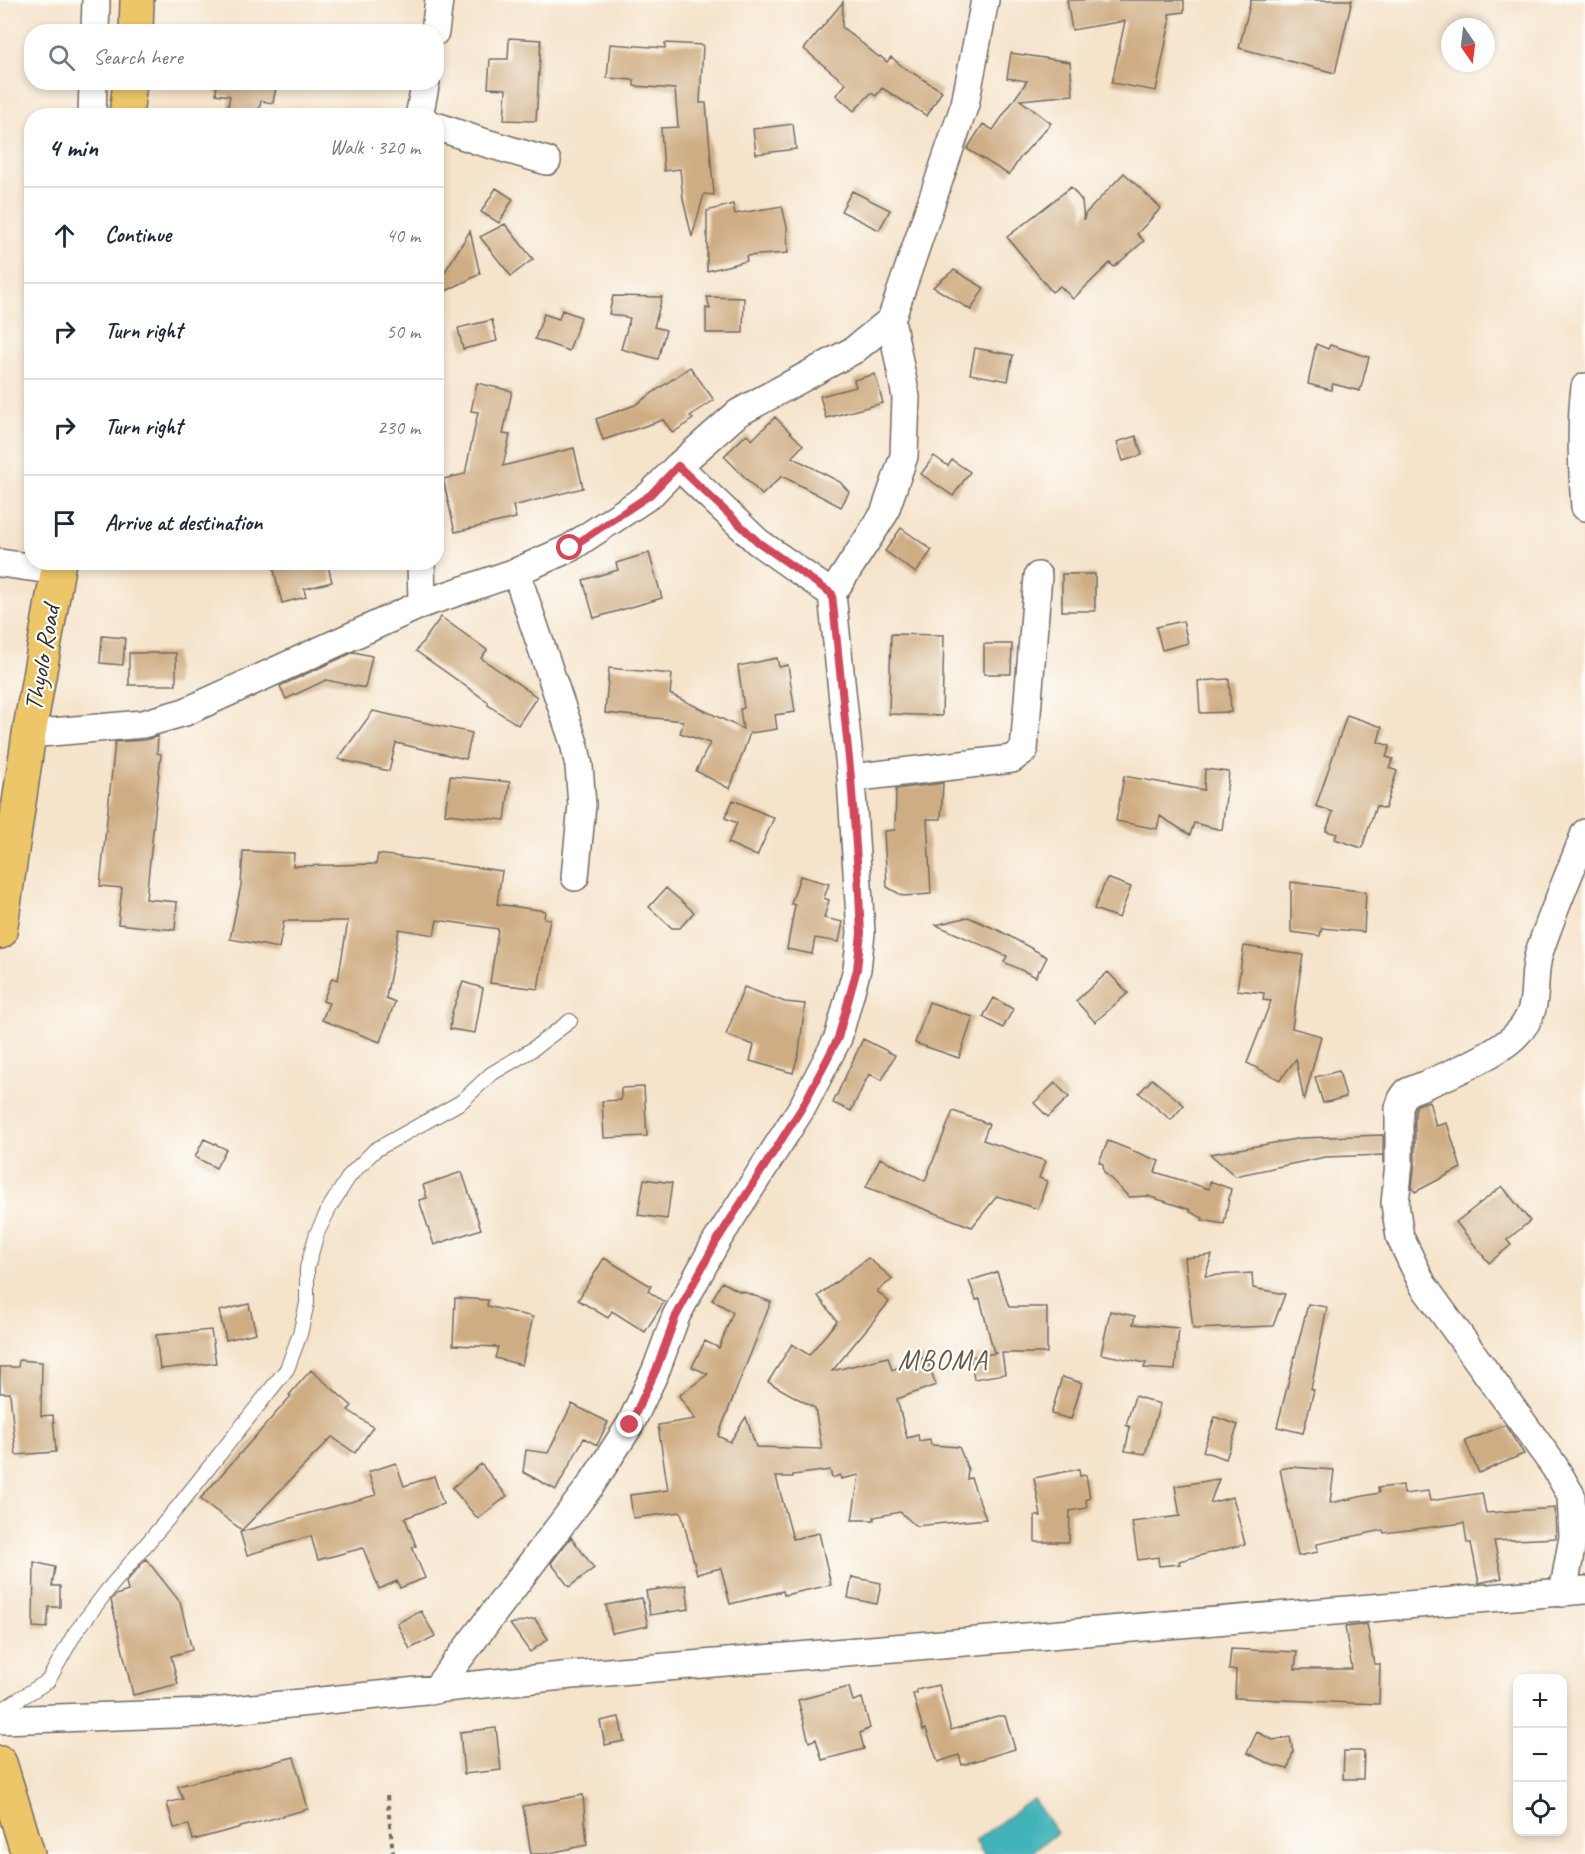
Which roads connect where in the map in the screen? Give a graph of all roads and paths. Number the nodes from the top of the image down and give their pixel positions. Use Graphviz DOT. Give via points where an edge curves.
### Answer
graph roads {
  1 [pos="96,0"];
  2 [pos="137,0"];
  3 [pos="439,0"];
  4 [pos="985,0"];
  5 [pos="95,24"];
  6 [pos="136,24"];
  7 [pos="436,24"];
  8 [pos="93,90"];
  9 [pos="129,90"];
  10 [pos="424,90"];
  11 [pos="92,108"];
  12 [pos="127,108"];
  13 [pos="421,108"];
  14 [pos="444,129"];
  15 [pos="548,161"];
  16 [pos="891,320"];
  17 [pos="1585,387"];
  18 [pos="678,466"];
  19 [pos="1585,507"];
  20 [pos="0,563"];
  21 [pos="24,565"];
  22 [pos="57,570"];
  23 [pos="421,570"];
  24 [pos="516,572"];
  25 [pos="1038,576"];
  26 [pos="832,594"];
  27 [pos="422,604"];
  28 [pos="29,734"];
  29 [pos="851,778"];
  30 [pos="1585,833"];
  31 [pos="575,877"];
  32 [pos="0,932"];
  33 [pos="570,1021"];
  34 [pos="1574,1592"];
  35 [pos="435,1690"];
  36 [pos="0,1712"];
  37 [pos="0,1720"];
  38 [pos="0,1763"];
  39 [pos="387,1796"];
  40 [pos="28,1854"];
  41 [pos="393,1854"];
  1 -- 5 [label="street"];
  2 -- 6 [label="highway"];
  3 -- 7 [label="street"];
  4 -- 16 [label="street" via="965,104"];
  8 -- 11 [label="street"];
  9 -- 12 [label="highway"];
  10 -- 13 [label="street"];
  14 -- 15 [label="street"];
  16 -- 18 [label="street" via="854,350 738,413"];
  16 -- 26 [label="street" via="906,397 904,456 884,514"];
  17 -- 19 [label="street"];
  18 -- 24 [label="street" via="650,495 624,513 570,548"];
  18 -- 26 [label="street" via="758,542"];
  20 -- 21 [label="street"];
  22 -- 28 [label="highway, Thyolo Road"];
  23 -- 27 [label="street"];
  24 -- 27 [label="street"];
  24 -- 31 [label="street" via="579,766 582,805"];
  25 -- 29 [label="street" via="1024,750 1012,759"];
  26 -- 29 [label="street"];
  27 -- 28 [label="street" via="159,721"];
  28 -- 32 [label="highway, Thyolo Road"];
  29 -- 35 [label="street" via="861,933 857,969 838,1038 803,1106 716,1242 676,1316 630,1425 591,1485"];
  30 -- 34 [label="street" via="1538,956 1533,1008 1526,1023 1516,1036 1489,1054 1407,1092 1402,1099 1395,1204 1400,1237 1423,1285 1554,1466 1570,1495"];
  33 -- 36 [label="lane" via="491,1074 461,1102 375,1150 350,1175 317,1233 307,1268 307,1303 287,1369 105,1592 75,1633 48,1681"];
  34 -- 35 [label="street" via="584,1674"];
  35 -- 37 [label="street" via="203,1713"];
  38 -- 40 [label="highway"];
  39 -- 41 [label="path"];
}
